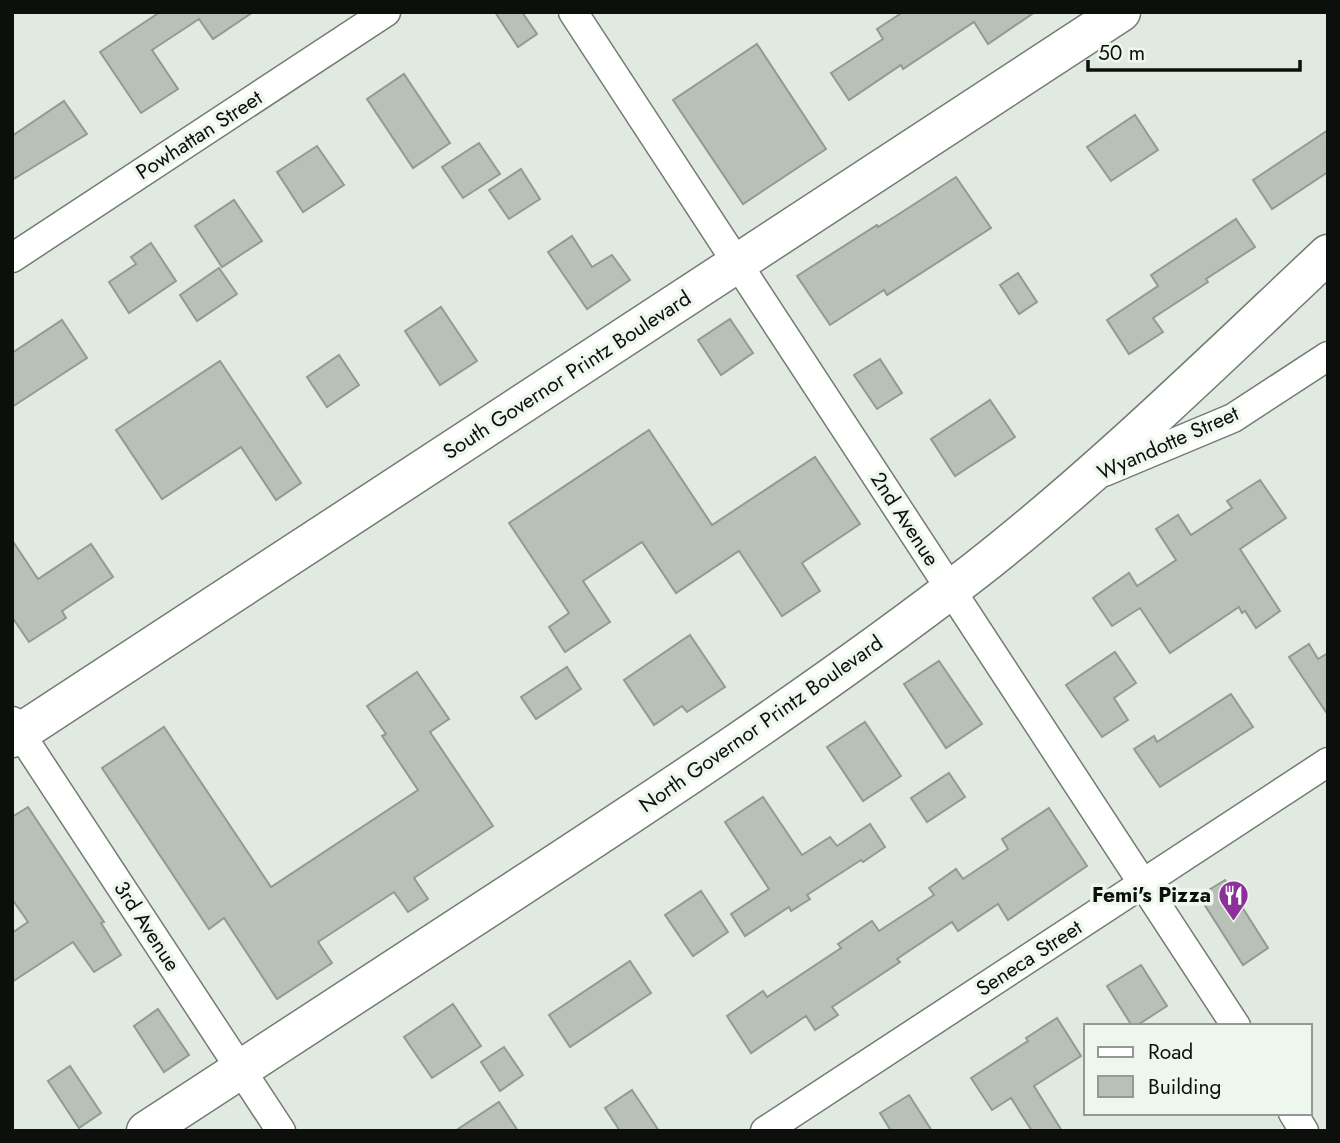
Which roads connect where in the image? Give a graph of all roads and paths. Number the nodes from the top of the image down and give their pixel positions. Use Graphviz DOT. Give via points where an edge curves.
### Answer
graph roads {
  1 [pos="387,12"];
  2 [pos="573,12"];
  3 [pos="1121,12"];
  4 [pos="1328,254"];
  5 [pos="12,258"];
  6 [pos="738,264"];
  7 [pos="1328,356"];
  8 [pos="1078,483"];
  9 [pos="950,589"];
  10 [pos="15,731"];
  11 [pos="1328,762"];
  12 [pos="1143,883"];
  13 [pos="1235,1024"];
  14 [pos="240,1069"];
  15 [pos="1294,1115"];
  16 [pos="146,1131"];
  17 [pos="281,1131"];
  18 [pos="765,1131"];
  19 [pos="1304,1131"];
  1 -- 5 [label="street, Powhattan Street"];
  2 -- 6 [label="street, 2nd Avenue"];
  3 -- 6 [label="main road, South Governor Printz Boulevard"];
  4 -- 8 [label="main road, North Governor Printz Boulevard"];
  6 -- 9 [label="street, 2nd Avenue"];
  6 -- 10 [label="main road, South Governor Printz Boulevard"];
  7 -- 8 [label="street, Wyandotte Street" via="1233,418"];
  8 -- 9 [label="main road, North Governor Printz Boulevard"];
  9 -- 12 [label="street, 2nd Avenue"];
  9 -- 14 [label="main road, North Governor Printz Boulevard" via="746,738"];
  10 -- 14 [label="street, 3rd Avenue"];
  11 -- 12 [label="street, Seneca Street"];
  12 -- 13 [label="street, 2nd Avenue"];
  12 -- 18 [label="street, Seneca Street"];
  14 -- 16 [label="main road, North Governor Printz Boulevard"];
  14 -- 17 [label="street, 3rd Avenue"];
  15 -- 19 [label="street"];
}
